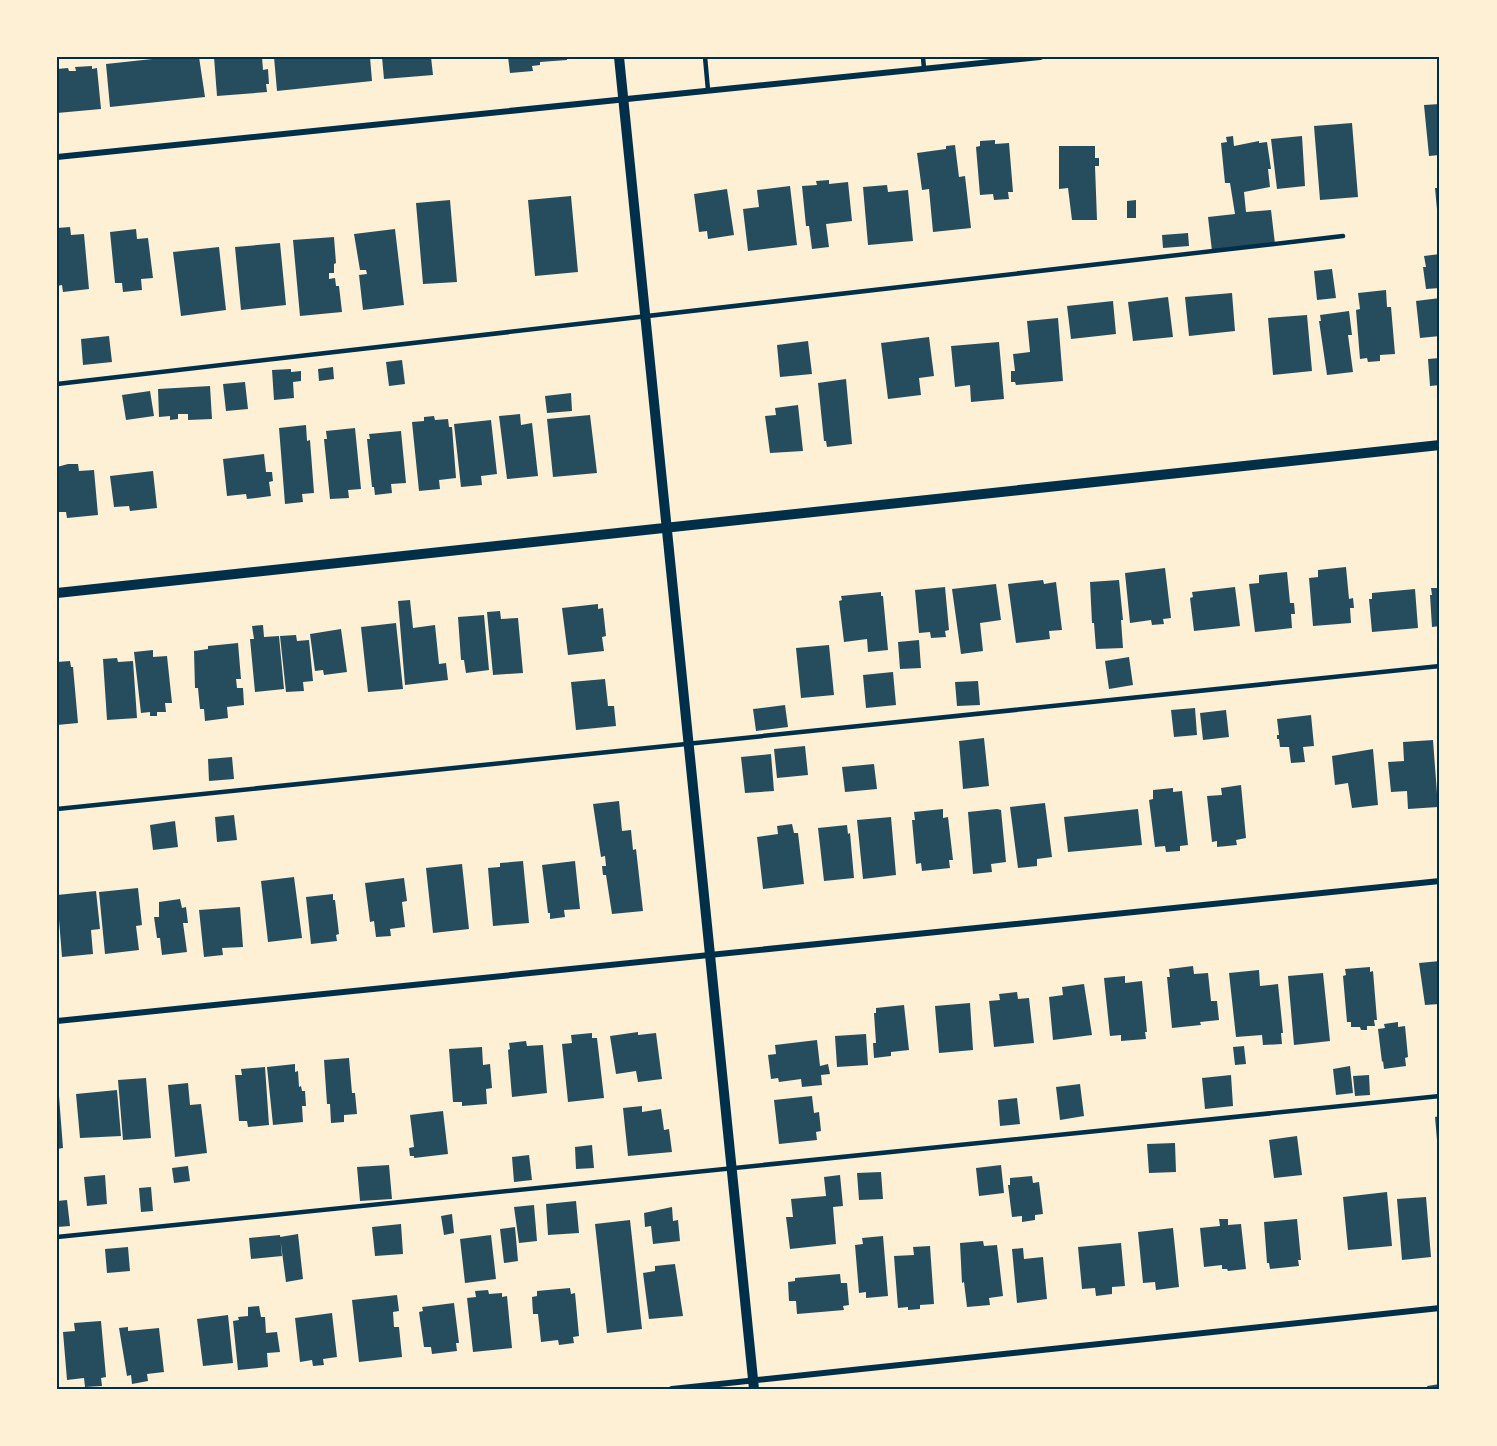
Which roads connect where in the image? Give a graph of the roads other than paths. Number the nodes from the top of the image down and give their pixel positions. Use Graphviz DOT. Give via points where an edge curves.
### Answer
graph roads {
  1 [pos="619,57"];
  2 [pos="705,57"];
  3 [pos="923,57"];
  4 [pos="1040,57"];
  5 [pos="924,69"];
  6 [pos="708,90"];
  7 [pos="623,99"];
  8 [pos="57,157"];
  9 [pos="1343,236"];
  10 [pos="645,316"];
  11 [pos="57,384"];
  12 [pos="1440,445"];
  13 [pos="666,528"];
  14 [pos="57,593"];
  15 [pos="1440,666"];
  16 [pos="688,746"];
  17 [pos="57,809"];
  18 [pos="1440,881"];
  19 [pos="709,955"];
  20 [pos="57,1021"];
  21 [pos="1440,1096"];
  22 [pos="731,1168"];
  23 [pos="57,1237"];
  24 [pos="1440,1308"];
  25 [pos="754,1385"];
  26 [pos="672,1389"];
  1 -- 7 [label="street"];
  2 -- 6 [label="lane"];
  3 -- 5 [label="lane"];
  4 -- 5 [label="street"];
  5 -- 6 [label="street"];
  6 -- 7 [label="street"];
  7 -- 8 [label="street"];
  7 -- 10 [label="street"];
  9 -- 10 [label="lane"];
  10 -- 11 [label="lane"];
  10 -- 13 [label="street"];
  12 -- 13 [label="street"];
  13 -- 14 [label="street"];
  13 -- 16 [label="street"];
  15 -- 16 [label="lane"];
  16 -- 17 [label="lane"];
  16 -- 19 [label="street"];
  18 -- 19 [label="street"];
  19 -- 20 [label="street"];
  19 -- 22 [label="street"];
  21 -- 22 [label="lane"];
  22 -- 23 [label="lane"];
  22 -- 25 [label="street"];
  24 -- 25 [label="street"];
  25 -- 26 [label="street"];
}
